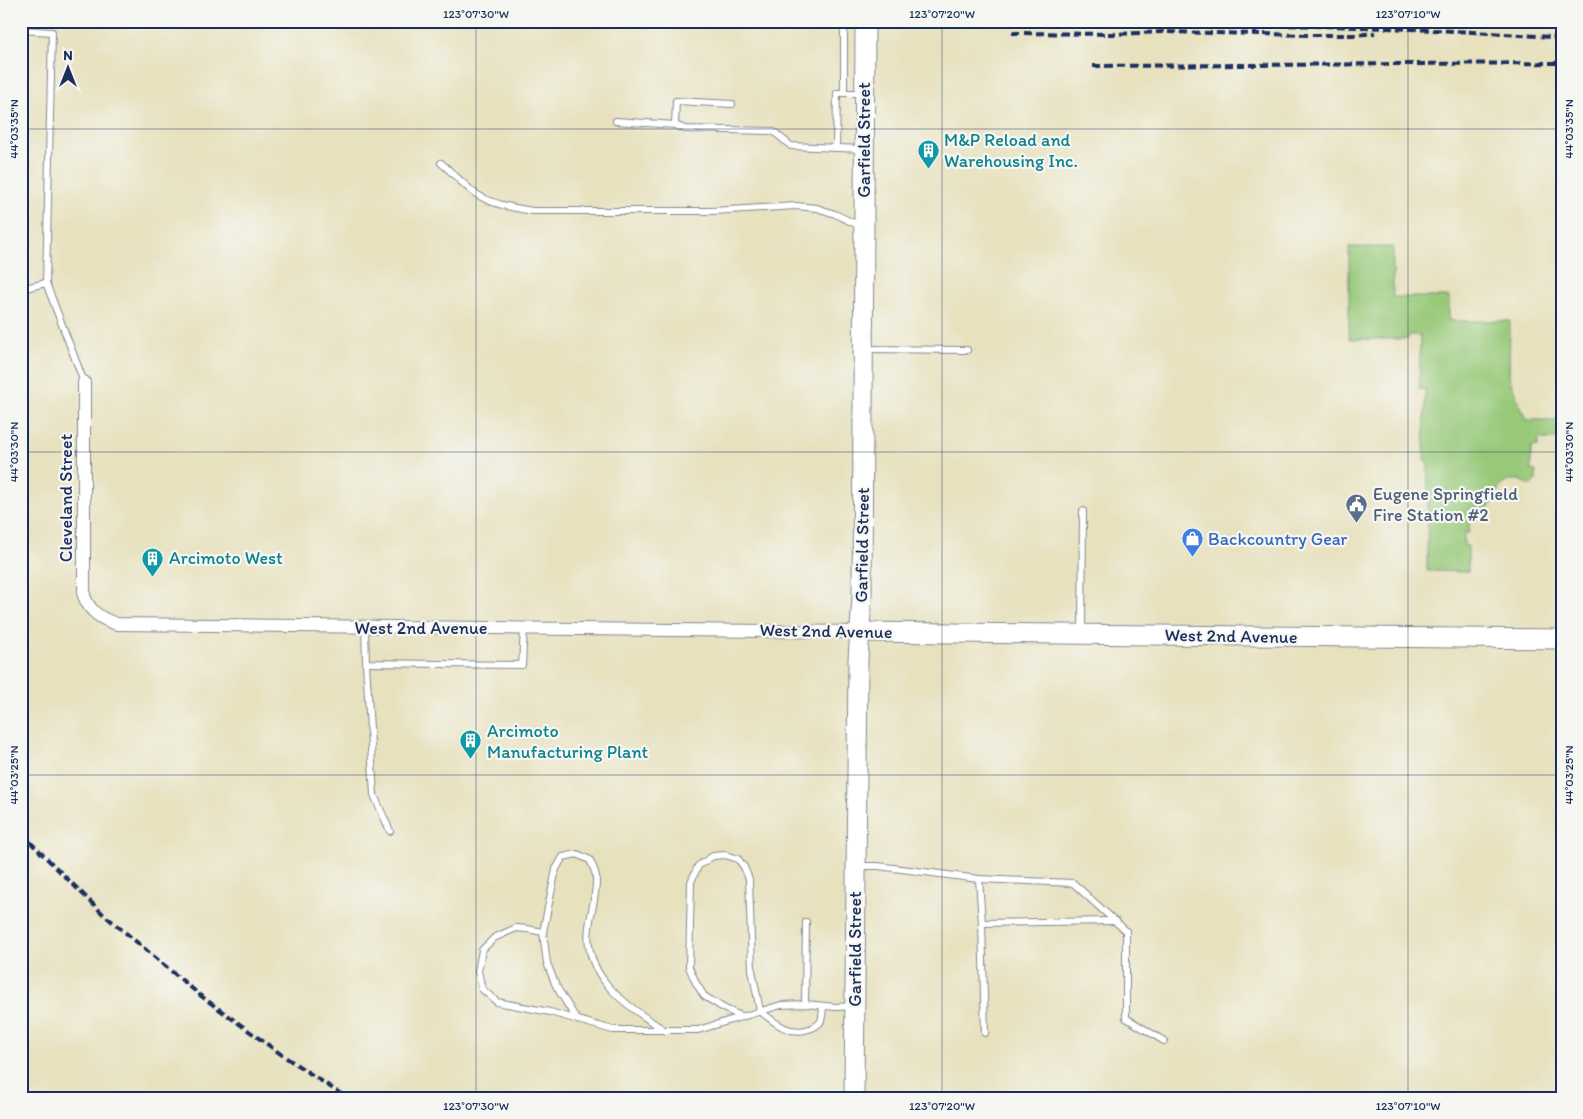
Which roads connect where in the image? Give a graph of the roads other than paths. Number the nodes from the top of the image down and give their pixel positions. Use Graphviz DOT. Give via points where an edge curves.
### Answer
graph roads {
  1 [pos="844,21"];
  2 [pos="865,21"];
  3 [pos="21,30"];
  4 [pos="844,93"];
  5 [pos="864,94"];
  6 [pos="732,104"];
  7 [pos="616,122"];
  8 [pos="675,125"];
  9 [pos="836,148"];
  10 [pos="864,149"];
  11 [pos="441,163"];
  12 [pos="863,228"];
  13 [pos="46,283"];
  14 [pos="21,289"];
  15 [pos="863,349"];
  16 [pos="967,350"];
  17 [pos="84,382"];
  18 [pos="1083,511"];
  19 [pos="94,612"];
  20 [pos="364,627"];
  21 [pos="524,628"];
  22 [pos="860,632"];
  23 [pos="1082,634"];
  24 [pos="1562,639"];
  25 [pos="366,662"];
  26 [pos="390,831"];
  27 [pos="856,866"];
  28 [pos="979,879"];
  29 [pos="1116,921"];
  30 [pos="806,922"];
  31 [pos="982,923"];
  32 [pos="543,932"];
  33 [pos="805,1004"];
  34 [pos="823,1006"];
  35 [pos="855,1006"];
  36 [pos="760,1011"];
  37 [pos="741,1016"];
  38 [pos="577,1020"];
  39 [pos="666,1031"];
  40 [pos="985,1033"];
  41 [pos="1164,1041"];
  42 [pos="854,1098"];
  1 -- 4 [label="lane"];
  2 -- 5 [label="street, Garfield Street"];
  3 -- 13 [label="lane" via="52,32"];
  4 -- 5 [label="lane"];
  4 -- 9 [label="lane" via="836,93"];
  5 -- 10 [label="street, Garfield Street"];
  6 -- 8 [label="lane" via="676,101"];
  7 -- 8 [label="lane"];
  8 -- 9 [label="lane" via="685,129 773,131 791,146"];
  9 -- 10 [label="lane"];
  10 -- 12 [label="street, Garfield Street"];
  11 -- 12 [label="lane" via="474,193 516,208 713,210 796,206 817,208"];
  12 -- 15 [label="street, Garfield Street"];
  13 -- 14 [label="lane"];
  13 -- 17 [label="lane"];
  15 -- 16 [label="lane"];
  15 -- 22 [label="street, Garfield Street"];
  17 -- 19 [label="street, Cleveland Street" via="84,596"];
  18 -- 23 [label="lane"];
  19 -- 20 [label="street, West 2nd Avenue" via="117,624"];
  20 -- 21 [label="street, West 2nd Avenue"];
  20 -- 25 [label="lane"];
  21 -- 22 [label="street, West 2nd Avenue"];
  21 -- 25 [label="lane" via="522,665"];
  22 -- 23 [label="street, West 2nd Avenue"];
  22 -- 27 [label="street, Garfield Street"];
  23 -- 24 [label="street, West 2nd Avenue"];
  25 -- 26 [label="lane" via="374,795"];
  27 -- 28 [label="lane"];
  27 -- 35 [label="street, Garfield Street"];
  28 -- 29 [label="lane" via="1073,883"];
  28 -- 31 [label="lane"];
  29 -- 31 [label="lane"];
  29 -- 41 [label="lane" via="1126,931 1126,1018"];
  30 -- 33 [label="lane"];
  31 -- 40 [label="lane"];
  32 -- 38 [label="lane" via="547,964"];
  32 -- 38 [label="lane" via="516,928 494,938 482,950 478,971 482,989 497,1002"];
  32 -- 39 [label="lane" via="556,869 563,857 577,854 590,860 596,876 588,929 594,967 611,990 636,1012"];
  33 -- 34 [label="lane"];
  33 -- 36 [label="lane" via="780,1005"];
  34 -- 35 [label="lane"];
  34 -- 36 [label="lane" via="818,1026 796,1032 778,1025"];
  35 -- 42 [label="street, Garfield Street"];
  36 -- 37 [label="lane"];
  36 -- 37 [label="lane" via="752,970 748,879 738,859 713,856 698,866 692,882 689,967 704,996"];
  37 -- 39 [label="lane" via="698,1030"];
  38 -- 39 [label="lane" via="612,1030"];
}
